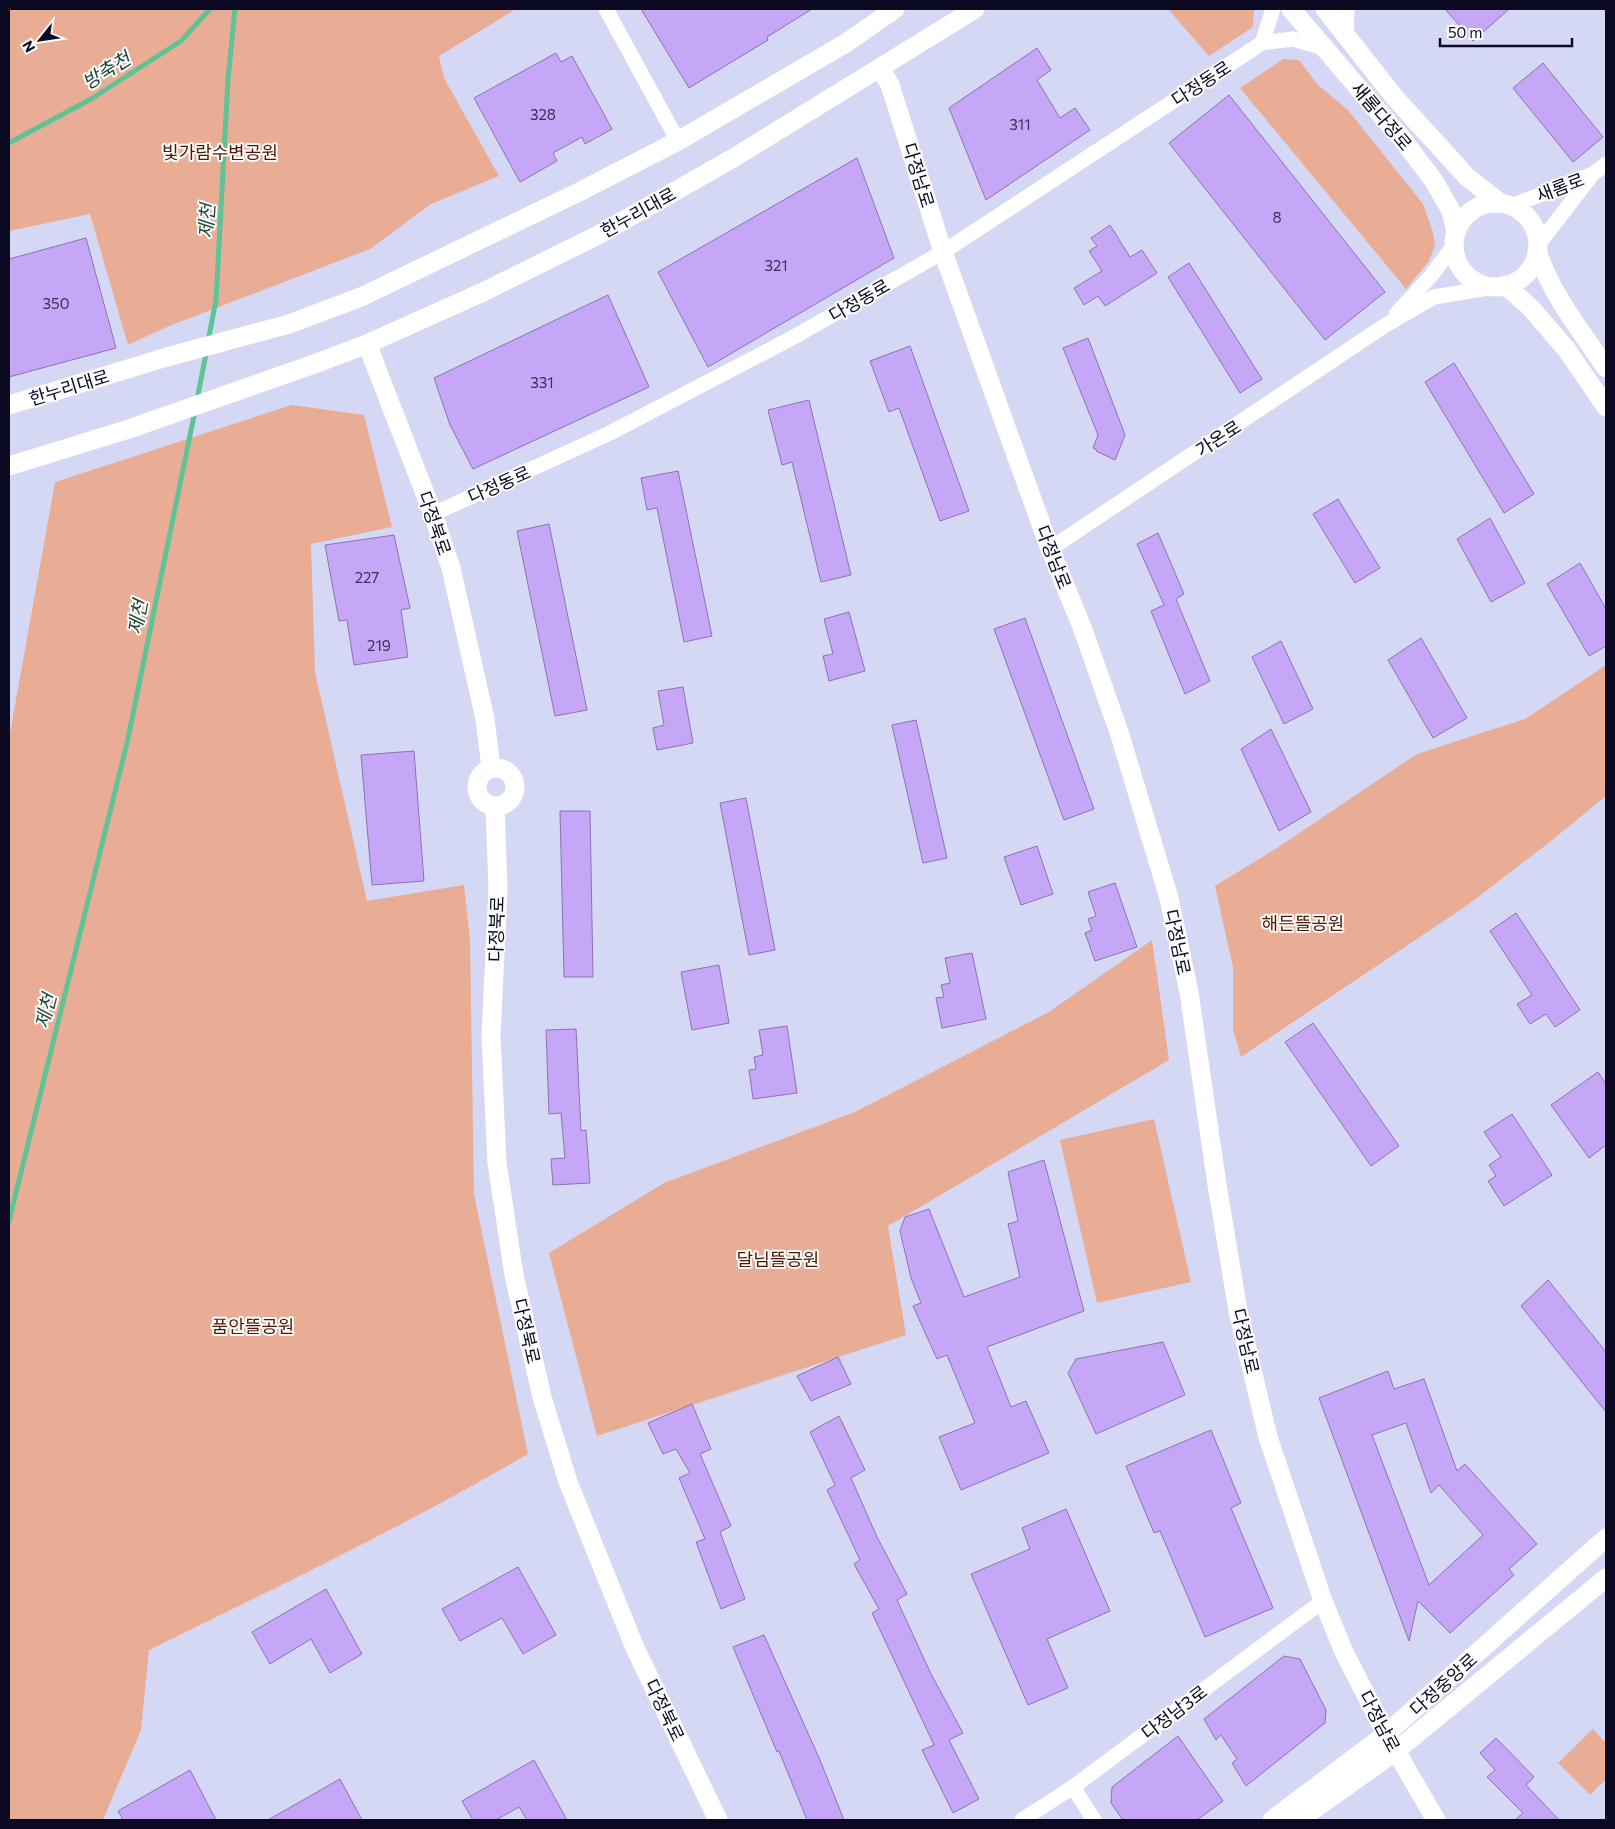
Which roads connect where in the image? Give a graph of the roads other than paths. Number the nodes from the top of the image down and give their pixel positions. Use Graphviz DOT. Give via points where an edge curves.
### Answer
graph roads {
  1 [pos="606,9"];
  2 [pos="895,9"];
  3 [pos="975,9"];
  4 [pos="1273,9"];
  5 [pos="1291,9"];
  6 [pos="1325,9"];
  7 [pos="1347,9"];
  8 [pos="1346,36"];
  9 [pos="1262,43"];
  10 [pos="1324,48"];
  11 [pos="880,68"];
  12 [pos="678,140"];
  13 [pos="1606,164"];
  14 [pos="1593,174"];
  15 [pos="1506,204"];
  16 [pos="1455,239"];
  17 [pos="1537,248"];
  18 [pos="943,252"];
  19 [pos="1500,286"];
  20 [pos="1384,326"];
  21 [pos="367,344"];
  22 [pos="1606,368"];
  23 [pos="9,405"];
  24 [pos="1606,407"];
  25 [pos="9,466"];
  26 [pos="433,514"];
  27 [pos="1050,549"];
  28 [pos="491,768"];
  29 [pos="495,806"];
  30 [pos="1606,1538"];
  31 [pos="1606,1578"];
  32 [pos="1323,1601"];
  33 [pos="1386,1734"];
  34 [pos="1396,1750"];
  35 [pos="1073,1787"];
  36 [pos="718,1820"];
  37 [pos="1022,1820"];
  38 [pos="1094,1820"];
  39 [pos="1272,1820"];
  40 [pos="1299,1820"];
  41 [pos="1436,1820"];
  1 -- 12 [label="street"];
  2 -- 12 [label="street" via="846,43"];
  3 -- 11 [label="street, 한누리대로"];
  4 -- 9 [label="street"];
  5 -- 10 [label="street, 새롬다정로"];
  6 -- 8 [label="street, 새롬다정로"];
  7 -- 8 [label="street"];
  8 -- 15 [label="street, 새롬다정로" via="1396,99 1467,177"];
  9 -- 10 [label="street" via="1293,39"];
  9 -- 18 [label="street, 다정동로"];
  10 -- 16 [label="street, 새롬다정로" via="1434,181 1451,210"];
  11 -- 18 [label="street, 다정남로" via="890,85"];
  11 -- 21 [label="street, 한누리대로" via="735,157 598,235"];
  12 -- 23 [label="street, 한누리대로" via="579,192 369,293 289,324 167,356"];
  13 -- 14 [label="street, 새롬로"];
  14 -- 15 [label="street, 새롬로"];
  14 -- 17 [label="street"];
  15 -- 16 [label="street" via="1479,206 1470,212 1462,220"];
  15 -- 17 [label="street" via="1521,211 1530,221 1536,233"];
  16 -- 19 [label="street" via="1456,258 1462,270 1483,284"];
  16 -- 20 [label="street" via="1431,276"];
  17 -- 19 [label="street" via="1531,268 1525,275"];
  17 -- 22 [label="street" via="1543,269 1558,297"];
  18 -- 26 [label="street, 다정동로" via="792,338 610,433"];
  18 -- 27 [label="street, 다정남로"];
  19 -- 20 [label="street" via="1434,298"];
  19 -- 24 [label="street" via="1531,308 1568,350"];
  20 -- 27 [label="street, 가온로"];
  21 -- 25 [label="street, 한누리대로" via="129,429"];
  21 -- 26 [label="street, 다정북로"];
  26 -- 28 [label="street, 다정북로" via="451,568 485,720"];
  27 -- 32 [label="street, 다정남로" via="1119,732 1169,898 1189,992 1238,1312 1268,1437"];
  28 -- 29 [label="street" via="481,774 476,786 484,802"];
  28 -- 29 [label="street" via="504,769 514,779 515,785 515,792 508,803"];
  29 -- 36 [label="street, 다정북로" via="498,888 491,1037 497,1163 514,1275 542,1397 568,1482 635,1648"];
  30 -- 33 [label="street, 다정중앙로"];
  31 -- 34 [label="street, 다정중앙로"];
  32 -- 33 [label="street, 다정남로" via="1344,1652"];
  32 -- 35 [label="street, 다정남3로"];
  33 -- 34 [label="street, 다정남로"];
  33 -- 39 [label="street, 다정중앙로"];
  34 -- 40 [label="street, 다정중앙로"];
  34 -- 41 [label="street, 다정남로"];
  35 -- 37 [label="street, 다정남3로"];
  35 -- 38 [label="street"];
}
